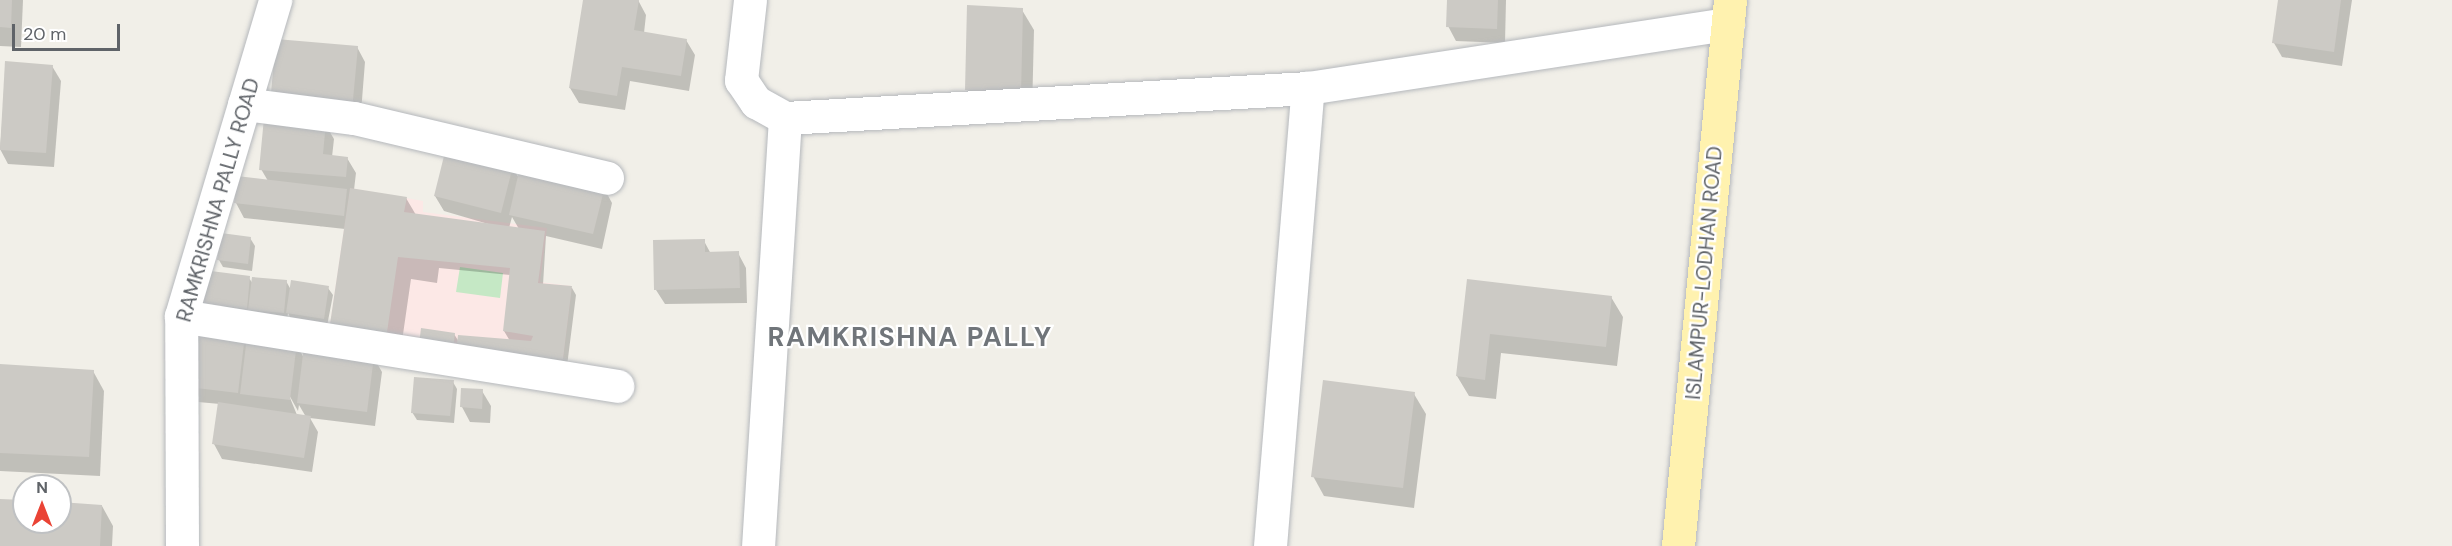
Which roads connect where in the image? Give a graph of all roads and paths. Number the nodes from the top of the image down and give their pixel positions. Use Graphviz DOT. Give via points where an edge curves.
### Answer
graph roads {
  1 [pos="275,0"];
  2 [pos="750,0"];
  3 [pos="1729,12"];
  4 [pos="1308,88"];
  5 [pos="244,104"];
  6 [pos="784,118"];
  7 [pos="607,177"];
  8 [pos="181,316"];
  9 [pos="617,386"];
  10 [pos="182,546"];
  11 [pos="758,546"];
  12 [pos="1270,546"];
  13 [pos="1678,546"];
  1 -- 5 [label="street, RAMKRISHNA PALLY ROAD"];
  2 -- 6 [label="street" via="741,80 756,102"];
  3 -- 4 [label="street"];
  3 -- 13 [label="main road, ISLAMPUR-LODHAN ROAD"];
  4 -- 6 [label="street"];
  4 -- 12 [label="street"];
  5 -- 7 [label="street" via="354,118"];
  5 -- 8 [label="street, RAMKRISHNA PALLY ROAD"];
  6 -- 11 [label="street"];
  8 -- 9 [label="street"];
  8 -- 10 [label="street, RAMKRISHNA PALLY ROAD"];
}
